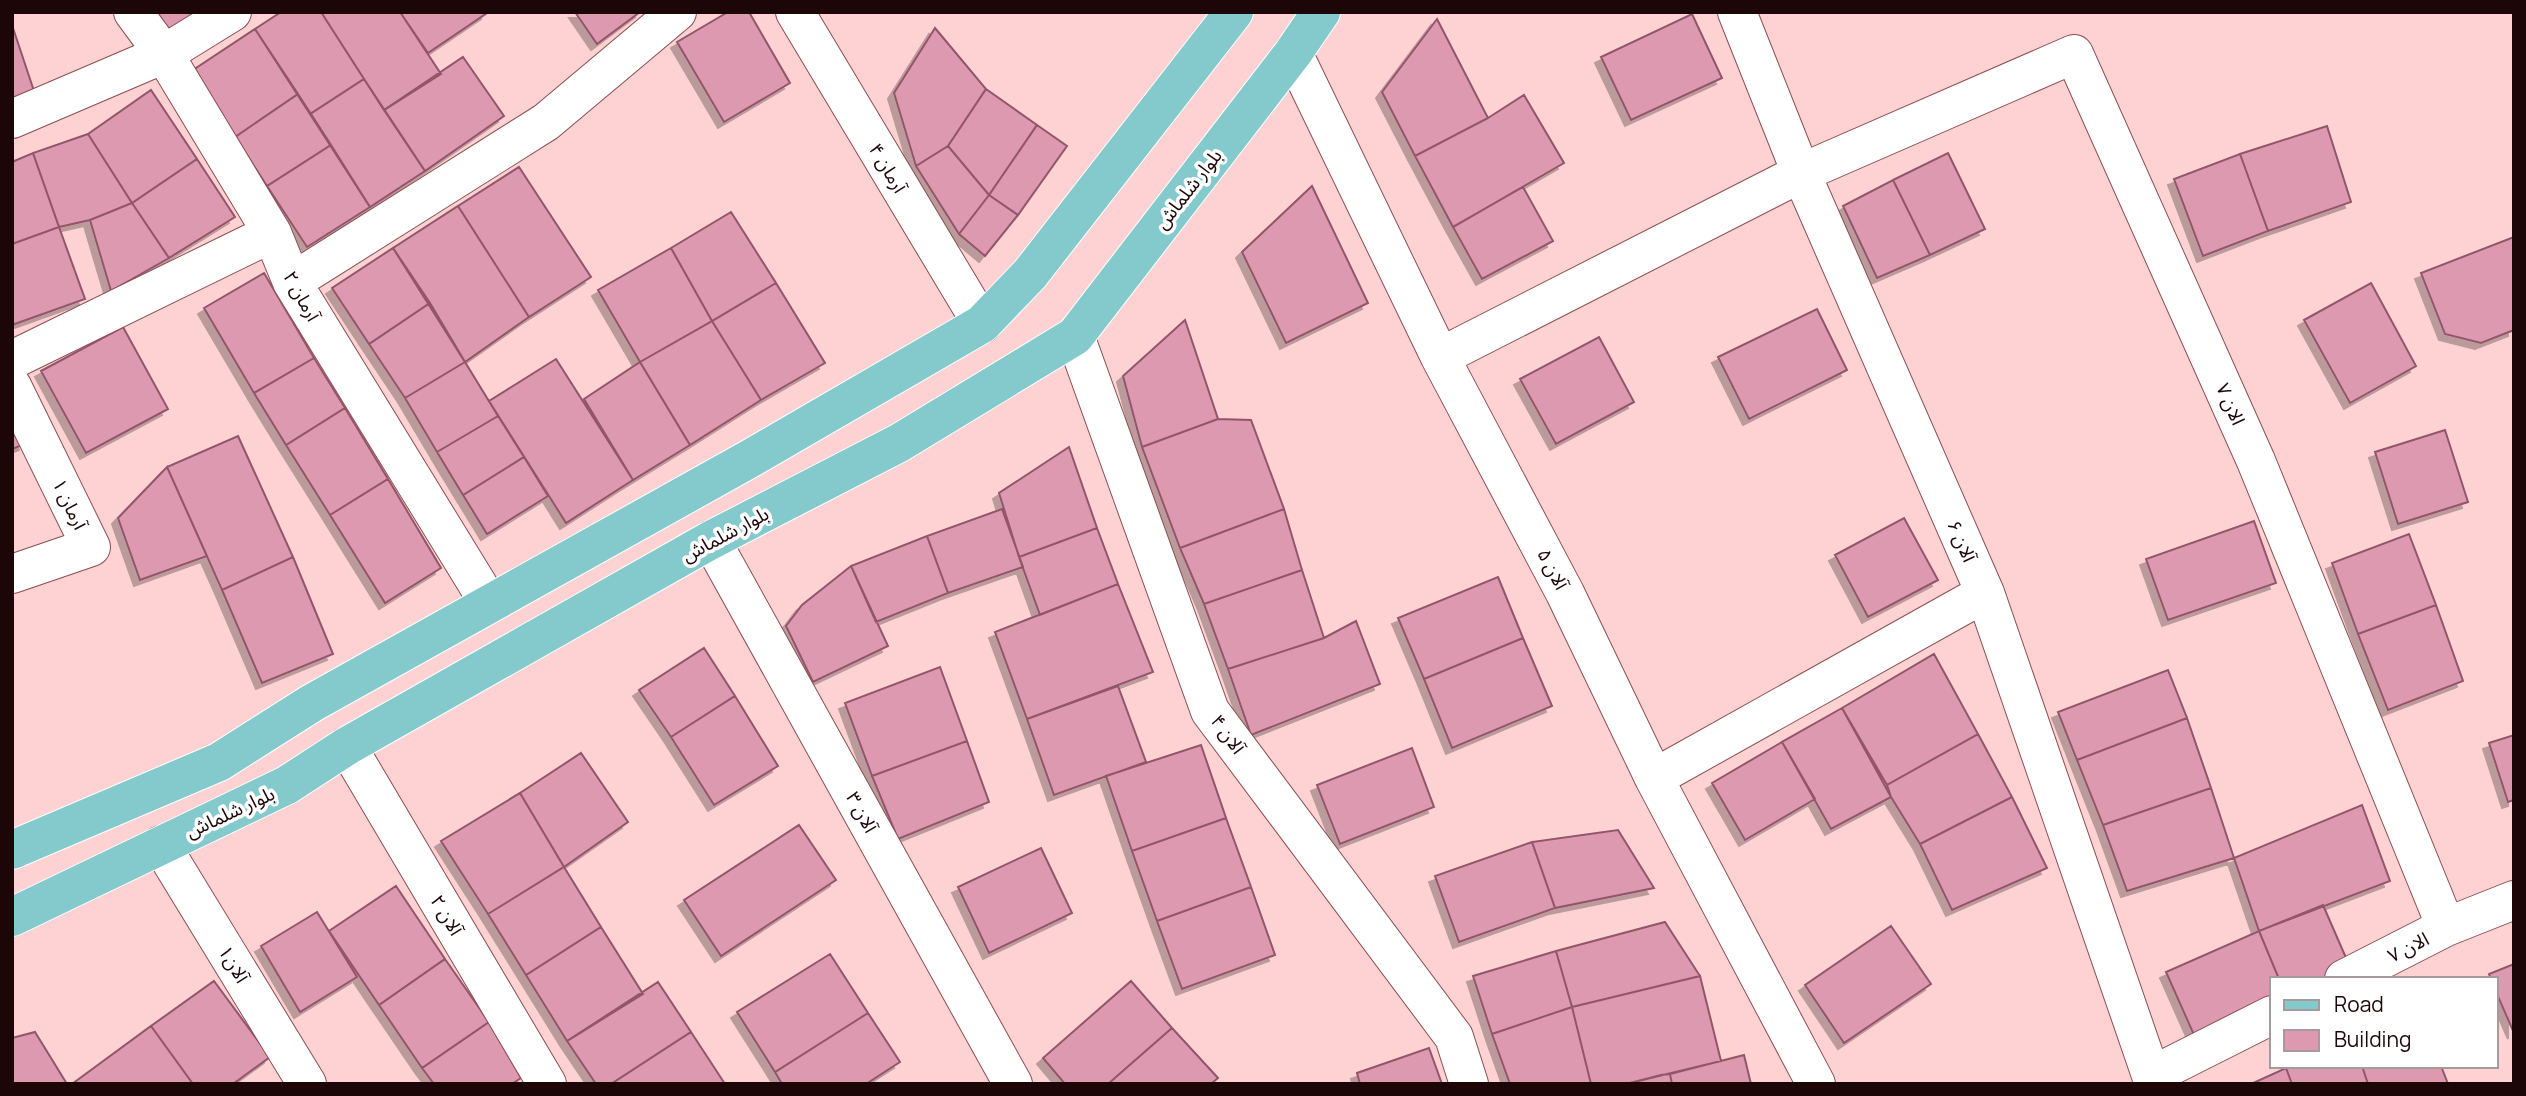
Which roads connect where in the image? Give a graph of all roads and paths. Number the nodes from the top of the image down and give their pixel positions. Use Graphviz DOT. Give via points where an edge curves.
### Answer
graph roads {
  1 [pos="133,12"];
  2 [pos="232,12"];
  3 [pos="677,12"];
  4 [pos="795,12"];
  5 [pos="1234,12"];
  6 [pos="1321,12"];
  7 [pos="1737,12"];
  8 [pos="1293,53"];
  9 [pos="164,54"];
  10 [pos="12,119"];
  11 [pos="1801,173"];
  12 [pos="272,233"];
  13 [pos="292,282"];
  14 [pos="982,324"];
  15 [pos="1074,336"];
  16 [pos="1440,357"];
  17 [pos="12,360"];
  18 [pos="12,387"];
  19 [pos="711,540"];
  20 [pos="12,574"];
  21 [pos="1985,593"];
  22 [pos="489,603"];
  23 [pos="312,704"];
  24 [pos="272,729"];
  25 [pos="347,746"];
  26 [pos="300,776"];
  27 [pos="1654,778"];
  28 [pos="161,845"];
  29 [pos="12,850"];
  30 [pos="2514,900"];
  31 [pos="12,917"];
  32 [pos="2446,927"];
  33 [pos="2348,977"];
  34 [pos="2270,1016"];
  35 [pos="2153,1080"];
  36 [pos="307,1084"];
  37 [pos="547,1084"];
  38 [pos="1013,1084"];
  39 [pos="1469,1084"];
  40 [pos="1816,1084"];
  1 -- 9 [label="street, آرمان ۲"];
  2 -- 9 [label="street"];
  3 -- 13 [label="street" via="546,122"];
  4 -- 14 [label="street, آرمان ۴"];
  5 -- 14 [label="main road" via="1030,274"];
  6 -- 8 [label="main road, بلوار شلماش"];
  7 -- 11 [label="street, آلان ۶"];
  8 -- 15 [label="main road, بلوار شلماش"];
  8 -- 16 [label="street, آلان ۵"];
  9 -- 10 [label="street"];
  9 -- 12 [label="street, آرمان ۲"];
  11 -- 16 [label="street"];
  11 -- 21 [label="street, آلان ۶"];
  11 -- 32 [label="street, الان ۷" via="2074,54 2256,461"];
  12 -- 13 [label="street, آرمان ۲"];
  12 -- 17 [label="street"];
  13 -- 22 [label="street, آرمان ۲"];
  14 -- 22 [label="main road"];
  15 -- 19 [label="main road, بلوار شلماش" via="900,443"];
  15 -- 39 [label="street, آلان ۴" via="1210,711 1454,1037"];
  16 -- 27 [label="street, آلان ۵" via="1565,593"];
  18 -- 20 [label="street, آرمان ۱" via="91,547"];
  19 -- 25 [label="main road, بلوار شلماش"];
  19 -- 38 [label="street, آلان ۳"];
  21 -- 27 [label="street"];
  21 -- 35 [label="street, آلان ۶"];
  22 -- 23 [label="main road"];
  23 -- 24 [label="main road"];
  23 -- 25 [label="main road" via="311,730 320,747"];
  24 -- 26 [label="main road" via="295,745 302,757"];
  24 -- 29 [label="main road" via="219,762"];
  25 -- 26 [label="main road, بلوار شلماش"];
  25 -- 37 [label="street, آلان ۲"];
  26 -- 28 [label="main road, بلوار شلماش"];
  27 -- 40 [label="street, آلان ۵"];
  28 -- 31 [label="main road, بلوار شلماش"];
  28 -- 36 [label="street, آلان۱"];
  30 -- 32 [label="street"];
  32 -- 33 [label="street, الان ۷"];
  34 -- 35 [label="street"];
}
